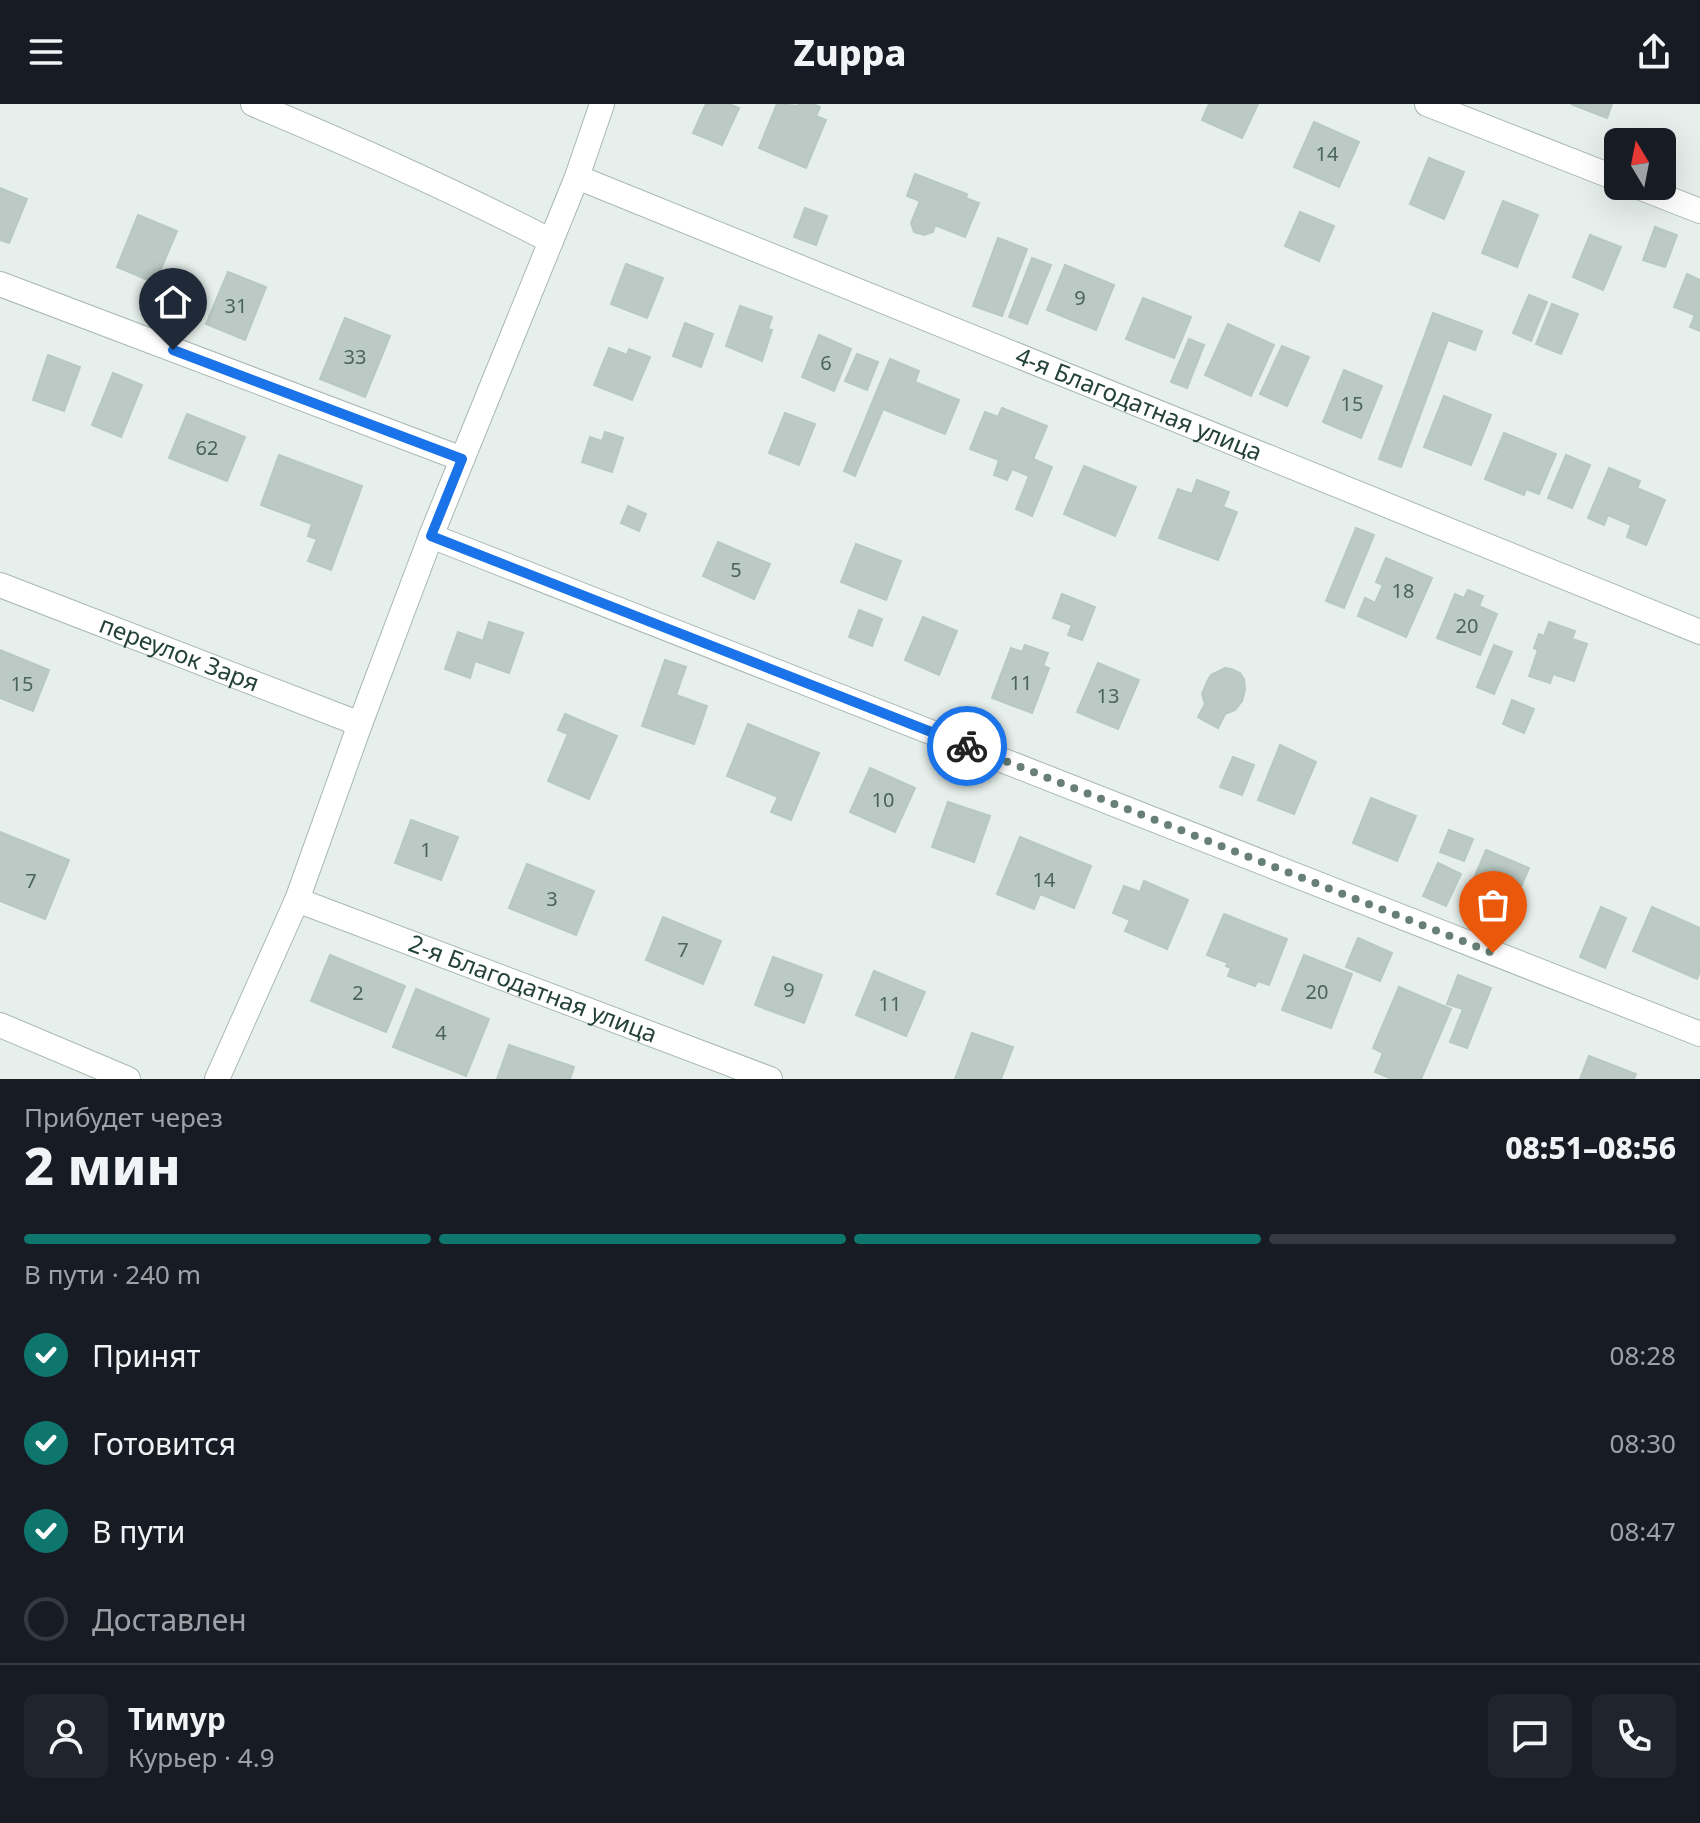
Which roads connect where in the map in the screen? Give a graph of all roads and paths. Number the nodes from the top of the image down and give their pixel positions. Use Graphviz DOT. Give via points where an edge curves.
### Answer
graph roads {
  1 [pos="253,104"];
  2 [pos="602,104"];
  3 [pos="1427,104"];
  4 [pos="1604,174"];
  5 [pos="577,177"];
  6 [pos="1672,200"];
  7 [pos="1700,211"];
  8 [pos="551,241"];
  9 [pos="0,284"];
  10 [pos="462,459"];
  11 [pos="431,536"];
  12 [pos="0,585"];
  13 [pos="1700,632"];
  14 [pos="360,724"];
  15 [pos="297,900"];
  16 [pos="0,1025"];
  17 [pos="1700,1034"];
  18 [pos="128,1079"];
  19 [pos="217,1079"];
  20 [pos="770,1079"];
  1 -- 8 [label="street"];
  2 -- 5 [label="street"];
  3 -- 4 [label="street"];
  5 -- 8 [label="street"];
  5 -- 13 [label="street, 4-я Благодатная улица"];
  6 -- 7 [label="street"];
  8 -- 10 [label="street"];
  9 -- 10 [label="street"];
  10 -- 11 [label="street"];
  11 -- 14 [label="street"];
  11 -- 17 [label="street"];
  12 -- 14 [label="street, переулок Заря"];
  14 -- 15 [label="street"];
  15 -- 19 [label="street"];
  15 -- 20 [label="street, 2-я Благодатная улица"];
  16 -- 18 [label="street"];
}
